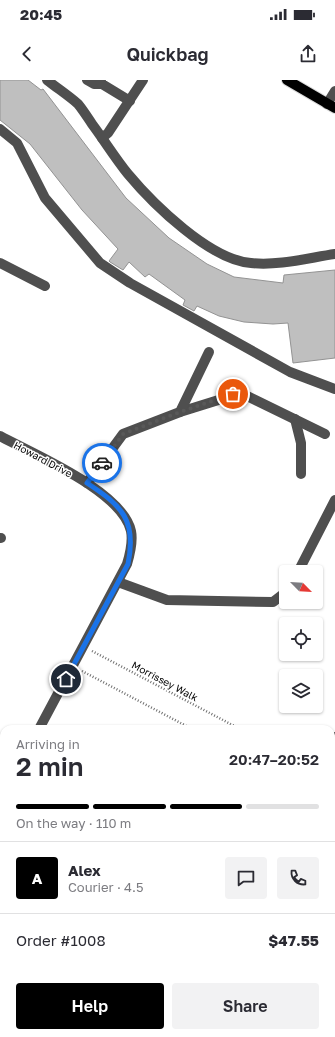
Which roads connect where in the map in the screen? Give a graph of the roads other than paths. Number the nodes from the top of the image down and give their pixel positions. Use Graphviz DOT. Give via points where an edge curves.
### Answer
graph roads {
  1 [pos="47,80"];
  2 [pos="87,80"];
  3 [pos="143,80"];
  4 [pos="287,80"];
  5 [pos="101,82"];
  6 [pos="335,91"];
  7 [pos="130,101"];
  8 [pos="331,106"];
  9 [pos="0,129"];
  10 [pos="102,138"];
  11 [pos="335,254"];
  12 [pos="0,264"];
  13 [pos="45,286"];
  14 [pos="209,352"];
  15 [pos="335,388"];
  16 [pos="180,412"];
  17 [pos="295,419"];
  18 [pos="326,434"];
  19 [pos="0,436"];
  20 [pos="301,474"];
  21 [pos="87,483"];
  22 [pos="335,500"];
  23 [pos="302,565"];
  24 [pos="118,582"];
  25 [pos="279,597"];
  26 [pos="42,725"];
  1 -- 10 [label="street" via="79,105"];
  2 -- 5 [label="street" via="94,84"];
  3 -- 7 [label="street"];
  4 -- 8 [label="main road"];
  5 -- 7 [label="street"];
  6 -- 8 [label="street"];
  7 -- 10 [label="street"];
  9 -- 15 [label="street" via="17,143 45,198 100,263 130,283 290,372"];
  10 -- 11 [label="street" via="128,174 162,210 196,238 235,260 266,264"];
  12 -- 13 [label="street"];
  14 -- 16 [label="street"];
  16 -- 17 [label="street" via="241,392"];
  16 -- 21 [label="street" via="123,434"];
  17 -- 18 [label="street"];
  17 -- 20 [label="street" via="301,443"];
  19 -- 21 [label="street, Howard Drive"];
  21 -- 24 [label="street, Howard Drive" via="108,497 122,511 131,531 128,564"];
  22 -- 23 [label="street"];
  24 -- 25 [label="street" via="167,600 273,602"];
  24 -- 26 [label="street, Howard Drive"];
}
